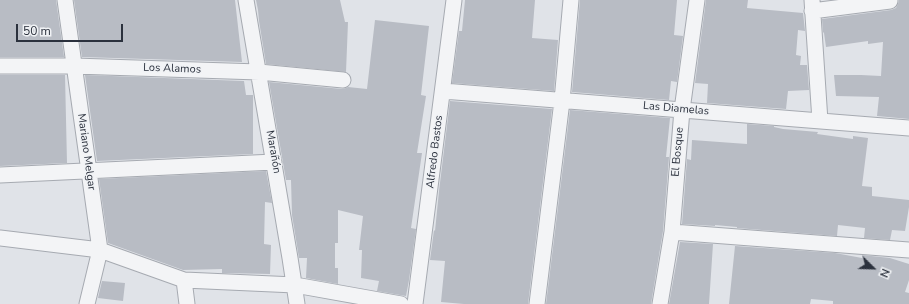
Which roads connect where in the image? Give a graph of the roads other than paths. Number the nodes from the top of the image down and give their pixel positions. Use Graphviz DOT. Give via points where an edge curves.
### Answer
graph roads {
  1 [pos="65,0"];
  2 [pos="246,0"];
  3 [pos="454,0"];
  4 [pos="571,0"];
  5 [pos="697,0"];
  6 [pos="890,1"];
  7 [pos="812,6"];
  8 [pos="0,66"];
  9 [pos="74,66"];
  10 [pos="259,72"];
  11 [pos="343,80"];
  12 [pos="443,91"];
  13 [pos="562,100"];
  14 [pos="682,110"];
  15 [pos="820,121"];
  16 [pos="909,128"];
  17 [pos="274,162"];
  18 [pos="88,170"];
  19 [pos="0,174"];
  20 [pos="672,232"];
  21 [pos="0,238"];
  22 [pos="100,250"];
  23 [pos="909,250"];
  24 [pos="184,280"];
  25 [pos="295,285"];
  26 [pos="87,304"];
  27 [pos="187,304"];
  28 [pos="297,304"];
  29 [pos="401,304"];
  30 [pos="415,304"];
  31 [pos="537,304"];
  32 [pos="660,304"];
  1 -- 9 [label="street, Mariano Melgar"];
  2 -- 10 [label="street, Marañón"];
  3 -- 12 [label="street, Alfredo Bastos"];
  4 -- 13 [label="street"];
  5 -- 14 [label="street, El Bosque"];
  6 -- 7 [label="street"];
  7 -- 15 [label="street"];
  8 -- 9 [label="street, Los Alamos"];
  9 -- 10 [label="street, Los Alamos"];
  9 -- 18 [label="street, Mariano Melgar"];
  10 -- 11 [label="street, Los Alamos"];
  10 -- 17 [label="street, Marañón"];
  12 -- 13 [label="street, Las Diamelas"];
  12 -- 30 [label="street, Alfredo Bastos"];
  13 -- 14 [label="street, Las Diamelas"];
  13 -- 31 [label="street"];
  14 -- 15 [label="street, Las Diamelas"];
  14 -- 20 [label="street, El Bosque"];
  15 -- 16 [label="street, Las Diamelas"];
  17 -- 18 [label="street"];
  17 -- 25 [label="street, Marañón"];
  18 -- 19 [label="street"];
  18 -- 22 [label="street, Mariano Melgar"];
  20 -- 23 [label="street"];
  20 -- 32 [label="street, El Bosque"];
  21 -- 22 [label="street"];
  22 -- 24 [label="street"];
  22 -- 26 [label="street, Mariano Melgar"];
  24 -- 25 [label="street"];
  24 -- 27 [label="street"];
  25 -- 28 [label="street, Marañón"];
  25 -- 29 [label="street"];
}
